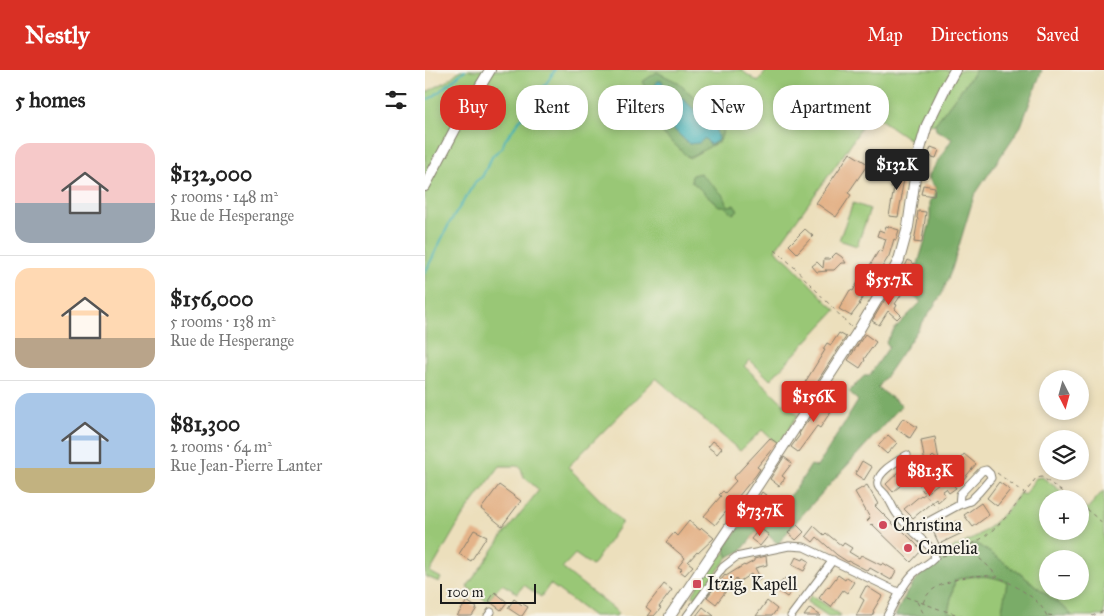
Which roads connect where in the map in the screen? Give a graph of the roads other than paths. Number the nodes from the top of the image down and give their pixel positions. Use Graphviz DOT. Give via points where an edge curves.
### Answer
graph roads {
  1 [pos="490,70"];
  2 [pos="955,70"];
  3 [pos="425,186"];
  4 [pos="907,455"];
  5 [pos="959,505"];
  6 [pos="915,532"];
  7 [pos="833,560"];
  8 [pos="900,593"];
  9 [pos="670,616"];
  10 [pos="687,616"];
  11 [pos="791,616"];
  12 [pos="887,616"];
  1 -- 3 [label="main road"];
  2 -- 9 [label="main road" via="927,126 908,227 891,276 857,333"];
  4 -- 6 [label="street" via="886,469 878,484 896,513"];
  5 -- 5 [label="street" via="970,501 991,478 986,470 982,470 960,494"];
  5 -- 6 [label="street" via="922,524"];
  6 -- 8 [label="street" via="933,550 935,557 912,575"];
  7 -- 8 [label="street"];
  7 -- 10 [label="street" via="804,547 789,546 735,557 723,567"];
  7 -- 11 [label="street"];
  8 -- 12 [label="street"];
}
